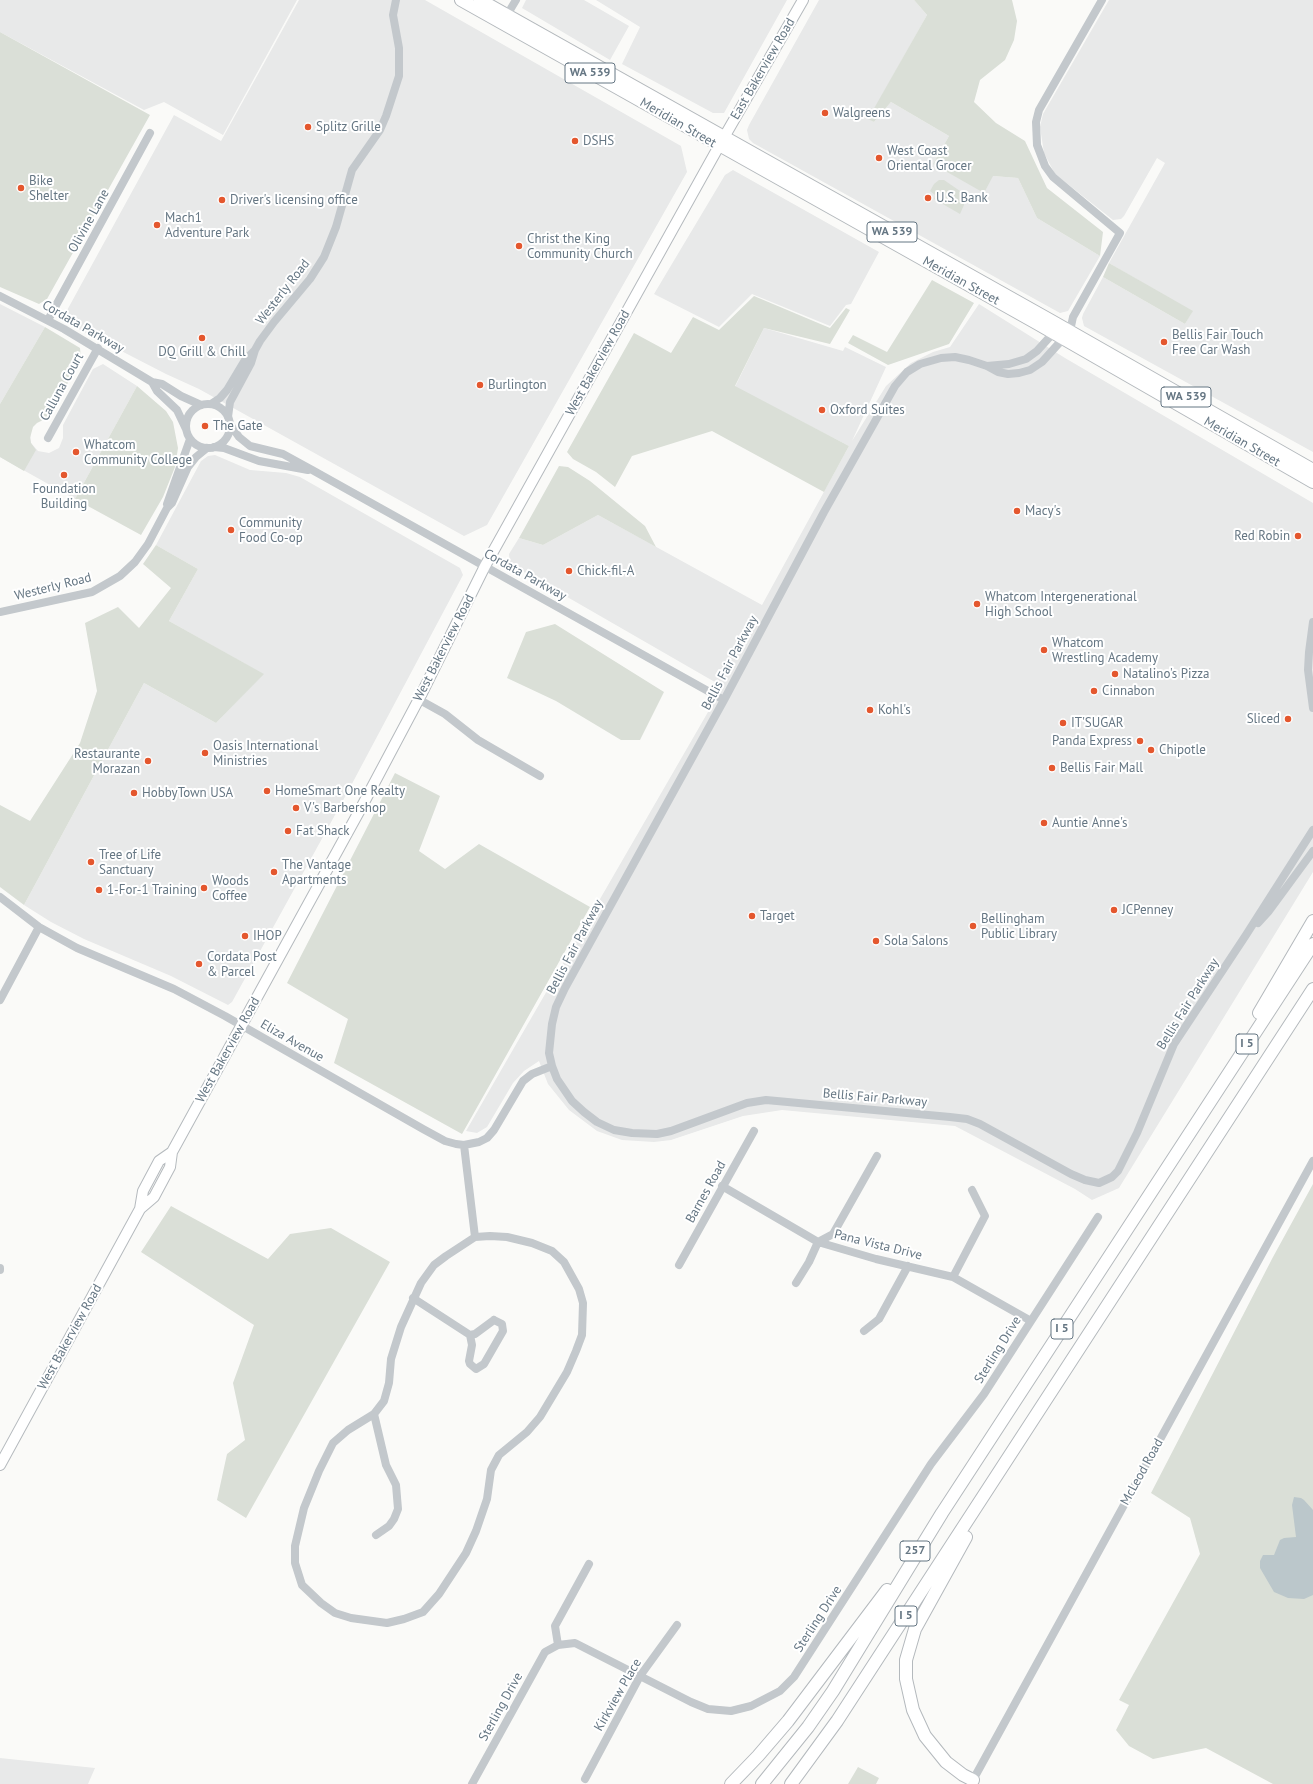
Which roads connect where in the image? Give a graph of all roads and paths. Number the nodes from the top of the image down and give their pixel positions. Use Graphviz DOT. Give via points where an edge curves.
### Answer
graph roads {
  1 [pos="396,0"];
  2 [pos="516,0"];
  3 [pos="803,0"];
  4 [pos="1102,0"];
  5 [pos="470,2"];
  6 [pos="507,15"];
  7 [pos="150,133"];
  8 [pos="721,142"];
  9 [pos="894,244"];
  10 [pos="968,274"];
  11 [pos="0,296"];
  12 [pos="48,320"];
  13 [pos="1062,332"];
  14 [pos="98,348"];
  15 [pos="255,350"];
  16 [pos="988,366"];
  17 [pos="152,382"];
  18 [pos="210,404"];
  19 [pos="201,405"];
  20 [pos="1186,409"];
  21 [pos="229,421"];
  22 [pos="186,430"];
  23 [pos="1246,431"];
  24 [pos="48,438"];
  25 [pos="190,439"];
  26 [pos="211,447"];
  27 [pos="1313,470"];
  28 [pos="314,471"];
  29 [pos="1313,482"];
  30 [pos="167,508"];
  31 [pos="485,566"];
  32 [pos="0,612"];
  33 [pos="1313,622"];
  34 [pos="418,699"];
  35 [pos="724,700"];
  36 [pos="1313,708"];
  37 [pos="540,776"];
  38 [pos="1313,830"];
  39 [pos="1313,851"];
  40 [pos="0,897"];
  41 [pos="1313,921"];
  42 [pos="39,928"];
  43 [pos="1246,935"];
  44 [pos="1313,944"];
  45 [pos="1313,989"];
  46 [pos="0,1000"];
  47 [pos="1313,1005"];
  48 [pos="241,1026"];
  49 [pos="552,1066"];
  50 [pos="1234,1112"];
  51 [pos="754,1131"];
  52 [pos="464,1145"];
  53 [pos="1181,1145"];
  54 [pos="877,1156"];
  55 [pos="1313,1161"];
  56 [pos="722,1186"];
  57 [pos="972,1190"];
  58 [pos="1098,1217"];
  59 [pos="475,1237"];
  60 [pos="818,1242"];
  61 [pos="679,1265"];
  62 [pos="908,1266"];
  63 [pos="953,1277"];
  64 [pos="796,1283"];
  65 [pos="413,1298"];
  66 [pos="1031,1320"];
  67 [pos="864,1331"];
  68 [pos="470,1335"];
  69 [pos="374,1414"];
  70 [pos="1017,1445"];
  71 [pos="0,1466"];
  72 [pos="942,1513"];
  73 [pos="376,1535"];
  74 [pos="589,1564"];
  75 [pos="677,1625"];
  76 [pos="558,1645"];
  77 [pos="640,1676"];
  78 [pos="585,1779"];
  79 [pos="972,1782"];
  80 [pos="472,1784"];
  81 [pos="731,1784"];
  82 [pos="762,1784"];
  83 [pos="791,1784"];
  1 -- 15 [label="street, Westerly Road" via="393,15 399,70 396,88 386,116 380,130 352,170 336,227 324,257"];
  2 -- 6 [label="street"];
  3 -- 8 [label="main road, East Bakerview Road"];
  4 -- 13 [label="street, Bellis Fair Parkway" via="1039,110 1036,122 1037,145 1045,166 1053,177 1120,233"];
  5 -- 6 [label="highway, Meridian Street / WA 539"];
  5 -- 8 [label="highway, Meridian Street / WA 539"];
  6 -- 8 [label="highway, Meridian Street / WA 539"];
  7 -- 12 [label="street, Olivine Lane"];
  8 -- 9 [label="highway, Meridian Street / WA 539"];
  8 -- 10 [label="highway, Meridian Street / WA 539"];
  8 -- 31 [label="main road, West Bakerview Road"];
  9 -- 10 [label="highway" via="904,244 953,271"];
  9 -- 13 [label="highway, Meridian Street / WA 539"];
  10 -- 13 [label="highway, Meridian Street / WA 539"];
  11 -- 12 [label="street, Cordata Parkway"];
  12 -- 14 [label="street, Cordata Parkway"];
  13 -- 16 [label="street, Bellis Fair Parkway" via="1026,359"];
  13 -- 16 [label="street, Bellis Fair Parkway" via="1042,362 1030,370 1008,374"];
  13 -- 20 [label="highway, Meridian Street / WA 539"];
  13 -- 23 [label="highway, Meridian Street / WA 539"];
  14 -- 17 [label="street, Cordata Parkway"];
  14 -- 24 [label="street, Calluna Court"];
  15 -- 18 [label="street, Westerly Road" via="245,360 227,390"];
  15 -- 21 [label="street, Westerly Road" via="252,363 230,402"];
  16 -- 35 [label="street, Bellis Fair Parkway" via="955,357 941,358 920,364 901,378 827,506"];
  17 -- 19 [label="street, Cordata Parkway" via="162,384 180,396"];
  17 -- 22 [label="street, Cordata Parkway" via="157,391 177,410"];
  18 -- 19 [label="street"];
  18 -- 21 [label="street" via="221,408"];
  19 -- 22 [label="street" via="188,418"];
  20 -- 23 [label="highway" via="1197,409 1237,432"];
  20 -- 29 [label="highway, Meridian Street / WA 539"];
  21 -- 26 [label="street" via="226,438 221,444"];
  21 -- 28 [label="street, Cordata Parkway" via="239,437 250,446 283,454"];
  22 -- 25 [label="street"];
  23 -- 27 [label="highway, Meridian Street / WA 539"];
  25 -- 26 [label="street" via="195,444"];
  25 -- 30 [label="street, Westerly Road" via="167,501"];
  26 -- 28 [label="street, Cordata Parkway" via="224,448 259,461"];
  26 -- 30 [label="street, Westerly Road" via="193,460 172,503"];
  28 -- 31 [label="street, Cordata Parkway"];
  30 -- 32 [label="street, Westerly Road" via="148,544 135,562 120,576 92,592"];
  31 -- 34 [label="main road, West Bakerview Road"];
  31 -- 35 [label="street, Cordata Parkway"];
  33 -- 36 [label="street" via="1308,670"];
  34 -- 37 [label="street" via="445,714 478,740"];
  34 -- 48 [label="main road, West Bakerview Road"];
  35 -- 49 [label="street, Bellis Fair Parkway" via="556,1007 550,1038 549,1053"];
  38 -- 43 [label="street, Bellis Fair Parkway"];
  39 -- 43 [label="street, Bellis Fair Parkway" via="1269,911"];
  40 -- 42 [label="street, Eliza Avenue"];
  41 -- 53 [label="highway"];
  42 -- 46 [label="street"];
  42 -- 48 [label="street, Eliza Avenue" via="78,948 174,989"];
  43 -- 49 [label="street, Bellis Fair Parkway" via="1174,1044 1137,1133 1118,1171 1100,1183 1072,1174 994,1130 967,1119 950,1117 766,1100 747,1103 657,1134 614,1130 597,1122 572,1101 557,1079"];
  44 -- 53 [label="highway, I 5"];
  45 -- 50 [label="highway, I 5"];
  47 -- 50 [label="highway"];
  48 -- 52 [label="street, Eliza Avenue" via="445,1141"];
  48 -- 71 [label="main road, West Bakerview Road" via="172,1152 159,1161 143,1191 140,1209"];
  49 -- 52 [label="street, Eliza Avenue" via="532,1074 523,1081 487,1138"];
  50 -- 70 [label="highway, I 5"];
  51 -- 56 [label="street, Barnes Road"];
  52 -- 59 [label="street"];
  53 -- 72 [label="highway, I 5"];
  54 -- 60 [label="street" via="833,1234"];
  55 -- 79 [label="street, McLeod Road"];
  56 -- 60 [label="street, Pana Vista Drive"];
  56 -- 61 [label="street, Barnes Road"];
  57 -- 63 [label="street" via="985,1216"];
  58 -- 66 [label="street, Sterling Drive"];
  59 -- 65 [label="street" via="434,1265"];
  59 -- 69 [label="street" via="507,1237 552,1251 573,1275 581,1296 582,1335 567,1372 540,1417 527,1432 498,1455 491,1470 487,1499 476,1531 466,1553 439,1594 423,1612 387,1622 369,1622 335,1612 302,1585 295,1563 294,1546 304,1508 333,1443"];
  60 -- 62 [label="street, Pana Vista Drive"];
  60 -- 64 [label="street"];
  62 -- 63 [label="street, Pana Vista Drive"];
  62 -- 67 [label="street" via="879,1319"];
  63 -- 66 [label="street, Pana Vista Drive"];
  65 -- 68 [label="street"];
  65 -- 69 [label="street" via="391,1359 384,1401"];
  66 -- 77 [label="street, Sterling Drive" via="984,1394 931,1464 794,1677 780,1691 751,1706 731,1711 708,1709"];
  68 -- 68 [label="street" via="472,1345 469,1361 476,1369 484,1364 503,1327 494,1320"];
  69 -- 73 [label="street" via="386,1465 396,1485 398,1509 389,1526"];
  70 -- 79 [label="highway" via="922,1616 910,1643 906,1660 909,1697 925,1736 946,1762"];
  70 -- 83 [label="highway, I 5" via="837,1721"];
  72 -- 81 [label="highway, 257" via="793,1714"];
  72 -- 82 [label="highway, I 5" via="832,1691 800,1738"];
  74 -- 76 [label="street" via="556,1626"];
  75 -- 77 [label="street, Kirkview Place"];
  76 -- 77 [label="street, Sterling Drive" via="575,1643"];
  76 -- 80 [label="street, Sterling Drive" via="545,1652"];
  77 -- 78 [label="street, Kirkview Place"];
}
